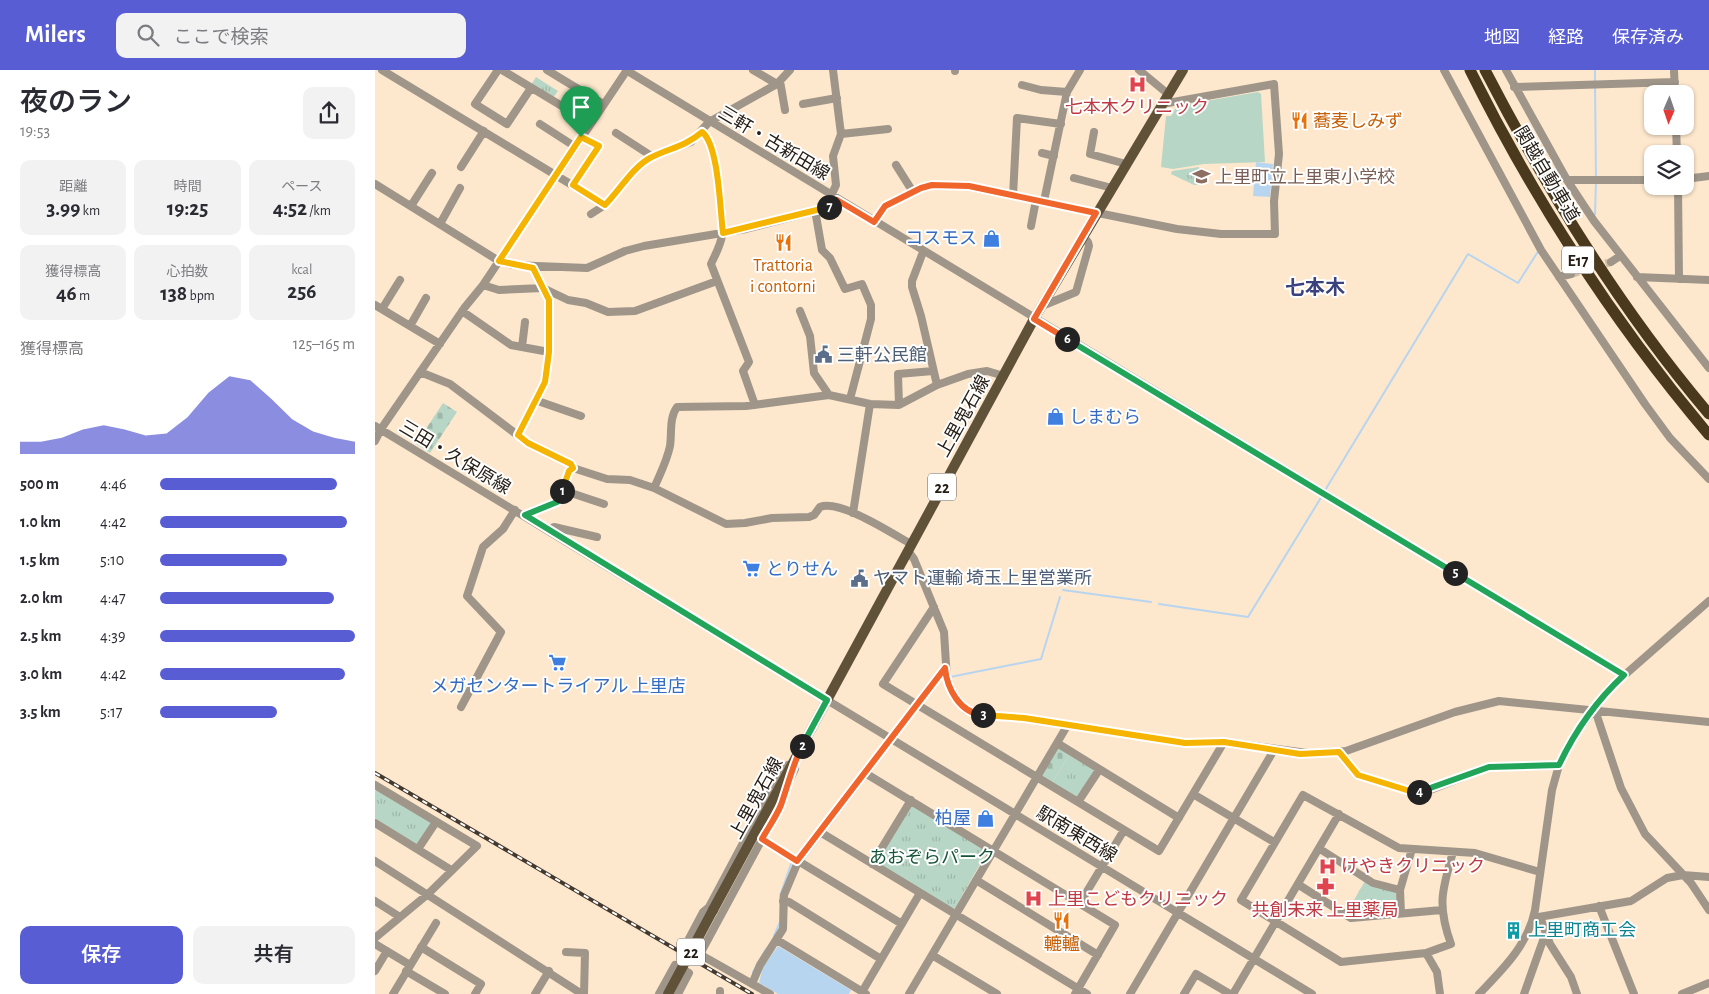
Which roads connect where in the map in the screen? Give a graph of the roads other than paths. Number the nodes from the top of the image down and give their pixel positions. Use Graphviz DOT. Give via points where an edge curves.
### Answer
graph roads {
  1 [pos="378,70"];
  2 [pos="383,70"];
  3 [pos="500,70"];
  4 [pos="547,70"];
  5 [pos="626,70"];
  6 [pos="753,70"];
  7 [pos="789,70"];
  8 [pos="833,70"];
  9 [pos="1080,70"];
  10 [pos="1139,70"];
  11 [pos="1183,70"];
  12 [pos="1444,70"];
  13 [pos="1470,70"];
  14 [pos="1485,70"];
  15 [pos="1506,70"];
  16 [pos="1675,70"];
  17 [pos="375,74"];
  18 [pos="778,82"];
  19 [pos="1675,82"];
  20 [pos="1022,85"];
  21 [pos="1514,87"];
  22 [pos="531,88"];
  23 [pos="1067,92"];
  24 [pos="1168,94"];
  25 [pos="837,98"];
  26 [pos="603,104"];
  27 [pos="803,104"];
  28 [pos="1162,104"];
  29 [pos="785,110"];
  30 [pos="709,122"];
  31 [pos="590,123"];
  32 [pos="540,124"];
  33 [pos="1061,124"];
  34 [pos="888,130"];
  35 [pos="484,131"];
  36 [pos="702,132"];
  37 [pos="1094,132"];
  38 [pos="616,134"];
  39 [pos="841,134"];
  40 [pos="581,137"];
  41 [pos="574,146"];
  42 [pos="1042,153"];
  43 [pos="1054,156"];
  44 [pos="653,157"];
  45 [pos="1126,164"];
  46 [pos="896,165"];
  47 [pos="461,167"];
  48 [pos="432,174"];
  49 [pos="556,176"];
  50 [pos="1709,176"];
  51 [pos="1074,178"];
  52 [pos="1694,178"];
  53 [pos="1567,180"];
  54 [pos="1644,180"];
  55 [pos="375,184"];
  56 [pos="573,185"];
  57 [pos="460,188"];
  58 [pos="1111,188"];
  59 [pos="913,192"];
  60 [pos="1678,195"];
  61 [pos="1013,196"];
  62 [pos="834,198"];
  63 [pos="1036,200"];
  64 [pos="1044,202"];
  65 [pos="605,205"];
  66 [pos="411,206"];
  67 [pos="815,210"];
  68 [pos="1096,213"];
  69 [pos="591,214"];
  70 [pos="874,222"];
  71 [pos="440,224"];
  72 [pos="1031,226"];
  73 [pos="723,233"];
  74 [pos="1083,236"];
  75 [pos="923,252"];
  76 [pos="1620,256"];
  77 [pos="499,261"];
  78 [pos="1611,262"];
  79 [pos="533,268"];
  80 [pos="1571,274"];
  81 [pos="1559,277"];
  82 [pos="1637,277"];
  83 [pos="1679,279"];
  84 [pos="400,280"];
  85 [pos="1709,280"];
  86 [pos="717,281"];
  87 [pos="483,285"];
  88 [pos="543,288"];
  89 [pos="427,298"];
  90 [pos="1042,306"];
  91 [pos="379,307"];
  92 [pos="462,311"];
  93 [pos="800,311"];
  94 [pos="1034,319"];
  95 [pos="525,322"];
  96 [pos="410,326"];
  97 [pos="440,344"];
  98 [pos="522,347"];
  99 [pos="549,352"];
  100 [pos="1709,368"];
  101 [pos="420,372"];
  102 [pos="933,372"];
  103 [pos="1004,376"];
  104 [pos="937,385"];
  105 [pos="829,395"];
  106 [pos="850,399"];
  107 [pos="535,400"];
  108 [pos="870,404"];
  109 [pos="755,405"];
  110 [pos="899,405"];
  111 [pos="1709,414"];
  112 [pos="581,416"];
  113 [pos="378,427"];
  114 [pos="518,435"];
  115 [pos="1709,435"];
  116 [pos="375,441"];
  117 [pos="573,468"];
  118 [pos="1709,478"];
  119 [pos="654,488"];
  120 [pos="562,490"];
  121 [pos="604,504"];
  122 [pos="515,510"];
  123 [pos="853,513"];
  124 [pos="525,515"];
  125 [pos="549,530"];
  126 [pos="597,537"];
  127 [pos="909,548"];
  128 [pos="1709,601"];
  129 [pos="934,607"];
  130 [pos="945,668"];
  131 [pos="1624,675"];
  132 [pos="827,700"];
  133 [pos="917,704"];
  134 [pos="461,707"];
  135 [pos="1591,711"];
  136 [pos="1709,722"];
  137 [pos="1067,726"];
  138 [pos="891,739"];
  139 [pos="1224,742"];
  140 [pos="1057,744"];
  141 [pos="1273,750"];
  142 [pos="1339,752"];
  143 [pos="795,760"];
  144 [pos="1559,765"];
  145 [pos="1099,770"];
  146 [pos="865,772"];
  147 [pos="1037,777"];
  148 [pos="375,785"];
  149 [pos="1193,794"];
  150 [pos="911,800"];
  151 [pos="1078,802"];
  152 [pos="1015,814"];
  153 [pos="1339,814"];
  154 [pos="1234,817"];
  155 [pos="1179,818"];
  156 [pos="375,822"];
  157 [pos="436,822"];
  158 [pos="1124,830"];
  159 [pos="820,832"];
  160 [pos="762,839"];
  161 [pos="1275,842"];
  162 [pos="1412,848"];
  163 [pos="417,849"];
  164 [pos="1319,849"];
  165 [pos="993,850"];
  166 [pos="1453,852"];
  167 [pos="375,860"];
  168 [pos="797,861"];
  169 [pos="872,864"];
  170 [pos="1102,867"];
  171 [pos="451,870"];
  172 [pos="1540,872"];
  173 [pos="1683,875"];
  174 [pos="1709,877"];
  175 [pos="976,880"];
  176 [pos="1299,885"];
  177 [pos="1399,890"];
  178 [pos="920,893"];
  179 [pos="428,894"];
  180 [pos="375,901"];
  181 [pos="783,901"];
  182 [pos="1080,903"];
  183 [pos="1599,906"];
  184 [pos="1442,910"];
  185 [pos="1709,910"];
  186 [pos="1178,913"];
  187 [pos="1401,913"];
  188 [pos="956,914"];
  189 [pos="400,917"];
  190 [pos="1536,917"];
  191 [pos="1276,921"];
  192 [pos="436,924"];
  193 [pos="901,924"];
  194 [pos="1546,932"];
  195 [pos="375,938"];
  196 [pos="777,940"];
  197 [pos="375,944"];
  198 [pos="421,947"];
  199 [pos="387,951"];
  200 [pos="567,952"];
  201 [pos="1426,953"];
  202 [pos="700,954"];
  203 [pos="932,955"];
  204 [pos="1098,955"];
  205 [pos="881,959"];
  206 [pos="1254,959"];
  207 [pos="408,968"];
  208 [pos="375,971"];
  209 [pos="549,972"];
  210 [pos="1709,983"];
  211 [pos="752,984"];
  212 [pos="1077,991"];
  213 [pos="864,993"];
  214 [pos="1482,993"];
  215 [pos="393,994"];
  216 [pos="445,994"];
  217 [pos="475,994"];
  218 [pos="536,994"];
  219 [pos="583,994"];
  220 [pos="659,994"];
  221 [pos="668,994"];
  222 [pos="678,994"];
  223 [pos="770,994"];
  224 [pos="909,994"];
  225 [pos="997,994"];
  226 [pos="1087,994"];
  227 [pos="1130,994"];
  228 [pos="1184,994"];
  229 [pos="1231,994"];
  230 [pos="1312,994"];
  231 [pos="1440,994"];
  232 [pos="1524,994"];
  233 [pos="1577,994"];
  234 [pos="1634,994"];
  235 [pos="1682,994"];
  1 -- 17 [label="street"];
  2 -- 35 [label="street"];
  3 -- 22 [label="street"];
  3 -- 22 [label="street" via="475,104 507,124"];
  4 -- 26 [label="street"];
  5 -- 26 [label="street"];
  5 -- 30 [label="street, 三軒・古新田線"];
  6 -- 18 [label="street"];
  7 -- 18 [label="street"];
  8 -- 25 [label="street"];
  9 -- 23 [label="street"];
  10 -- 24 [label="street"];
  11 -- 24 [label="main road, 上里鬼石線 / 22"];
  12 -- 81 [label="street" via="1541,250"];
  13 -- 115 [label="highway, 関越自動車道 / E17" via="1524,172 1596,287 1657,372"];
  14 -- 111 [label="highway, 関越自動車道 / E17" via="1535,164 1586,247 1640,325"];
  15 -- 21 [label="street"];
  16 -- 19 [label="street"];
  18 -- 29 [label="street"];
  18 -- 30 [label="street"];
  19 -- 21 [label="street"];
  20 -- 23 [label="street"];
  21 -- 53 [label="street"];
  22 -- 31 [label="street"];
  23 -- 33 [label="street"];
  24 -- 28 [label="main road, 上里鬼石線 / 22"];
  25 -- 27 [label="street"];
  25 -- 39 [label="street"];
  26 -- 31 [label="street"];
  28 -- 45 [label="main road, 上里鬼石線 / 22"];
  28 -- 68 [label="street" via="1274,84 1279,154 1274,201 1275,234 1204,232"];
  30 -- 36 [label="street"];
  30 -- 62 [label="street, 三軒・古新田線"];
  31 -- 40 [label="street"];
  32 -- 41 [label="street"];
  33 -- 43 [label="street"];
  33 -- 61 [label="street" via="1017,118"];
  34 -- 39 [label="street"];
  35 -- 47 [label="street"];
  35 -- 49 [label="street"];
  36 -- 44 [label="street" via="691,142"];
  36 -- 73 [label="street" via="716,165"];
  37 -- 45 [label="street" via="1090,154"];
  38 -- 44 [label="street"];
  39 -- 62 [label="street" via="833,156"];
  40 -- 41 [label="street"];
  40 -- 56 [label="street" via="599,146"];
  41 -- 49 [label="street"];
  42 -- 43 [label="street"];
  43 -- 64 [label="street"];
  44 -- 65 [label="street" via="641,164"];
  45 -- 58 [label="main road, 上里鬼石線 / 22"];
  46 -- 59 [label="street"];
  48 -- 66 [label="street"];
  49 -- 56 [label="street"];
  49 -- 77 [label="street"];
  50 -- 52 [label="street"];
  51 -- 58 [label="street"];
  53 -- 54 [label="street"];
  53 -- 76 [label="street"];
  55 -- 66 [label="street"];
  56 -- 65 [label="street"];
  57 -- 71 [label="street"];
  58 -- 68 [label="main road, 上里鬼石線 / 22"];
  59 -- 61 [label="street" via="928,185 960,184"];
  59 -- 70 [label="street" via="882,209"];
  60 -- 83 [label="street"];
  61 -- 63 [label="street"];
  62 -- 67 [label="street" via="834,206"];
  62 -- 70 [label="street, 三軒・古新田線"];
  63 -- 64 [label="street"];
  63 -- 72 [label="street"];
  64 -- 68 [label="street"];
  65 -- 69 [label="street"];
  66 -- 71 [label="street"];
  67 -- 73 [label="street"];
  67 -- 106 [label="street" via="822,250 830,258 845,290 862,284 871,305 871,319"];
  68 -- 74 [label="main road, 上里鬼石線 / 22"];
  70 -- 75 [label="street, 三軒・古新田線"];
  71 -- 77 [label="street"];
  73 -- 79 [label="street" via="644,246 587,268"];
  73 -- 86 [label="street" via="711,264"];
  74 -- 90 [label="main road, 上里鬼石線 / 22"];
  74 -- 90 [label="street" via="1089,246 1076,292"];
  75 -- 94 [label="street, 三軒・古新田線"];
  75 -- 102 [label="street" via="912,287"];
  76 -- 78 [label="street"];
  76 -- 82 [label="street"];
  77 -- 79 [label="street"];
  77 -- 87 [label="street"];
  79 -- 88 [label="street"];
  80 -- 81 [label="street"];
  81 -- 118 [label="street" via="1670,438"];
  82 -- 83 [label="street"];
  82 -- 100 [label="street"];
  83 -- 85 [label="street"];
  84 -- 91 [label="street"];
  86 -- 88 [label="street" via="635,311 608,312 568,300"];
  86 -- 109 [label="street" via="749,362 743,371"];
  87 -- 88 [label="street" via="499,290"];
  87 -- 92 [label="street"];
  88 -- 99 [label="street" via="549,300"];
  89 -- 96 [label="street"];
  90 -- 94 [label="main road, 上里鬼石線 / 22"];
  91 -- 96 [label="street"];
  92 -- 97 [label="street"];
  92 -- 98 [label="street" via="511,349"];
  93 -- 105 [label="street" via="810,336 814,374"];
  94 -- 103 [label="main road, 上里鬼石線 / 22"];
  94 -- 131 [label="street, 三軒・古新田線"];
  95 -- 98 [label="street"];
  96 -- 97 [label="street"];
  97 -- 101 [label="street"];
  98 -- 99 [label="street"];
  99 -- 107 [label="street" via="545,382"];
  101 -- 113 [label="street"];
  101 -- 114 [label="street" via="465,393"];
  102 -- 104 [label="street"];
  102 -- 110 [label="street" via="898,374"];
  103 -- 104 [label="street" via="996,372 978,372"];
  103 -- 127 [label="main road, 上里鬼石線 / 22"];
  104 -- 110 [label="street"];
  105 -- 106 [label="street"];
  105 -- 109 [label="street"];
  106 -- 108 [label="street"];
  107 -- 112 [label="street"];
  107 -- 114 [label="street"];
  108 -- 110 [label="street"];
  108 -- 123 [label="street"];
  109 -- 119 [label="street" via="677,407 673,413 667,459"];
  113 -- 116 [label="street"];
  113 -- 122 [label="street, 三田・久保原線"];
  114 -- 117 [label="street"];
  117 -- 119 [label="street" via="607,479 630,480"];
  117 -- 120 [label="street"];
  119 -- 123 [label="street" via="726,524 812,516 823,506"];
  120 -- 121 [label="street"];
  120 -- 124 [label="street" via="557,502"];
  122 -- 124 [label="street, 三田・久保原線"];
  122 -- 134 [label="street" via="503,529 483,547 467,596 501,632"];
  123 -- 127 [label="street"];
  124 -- 125 [label="street, 三田・久保原線"];
  125 -- 126 [label="street" via="554,528"];
  125 -- 132 [label="street, 三田・久保原線"];
  127 -- 129 [label="street"];
  127 -- 132 [label="main road, 上里鬼石線 / 22"];
  128 -- 131 [label="street"];
  129 -- 130 [label="street" via="945,641"];
  129 -- 133 [label="street" via="883,684"];
  130 -- 133 [label="street"];
  130 -- 137 [label="street" via="950,689 972,713"];
  131 -- 135 [label="street"];
  132 -- 138 [label="street, 駅南東西線"];
  132 -- 143 [label="main road, 上里鬼石線 / 22"];
  133 -- 138 [label="street"];
  133 -- 147 [label="street"];
  135 -- 136 [label="street"];
  135 -- 142 [label="street" via="1499,701 1455,712"];
  135 -- 144 [label="street"];
  135 -- 173 [label="street" via="1597,716 1621,788 1645,834"];
  137 -- 139 [label="street" via="1185,743"];
  137 -- 140 [label="street"];
  138 -- 146 [label="street"];
  138 -- 152 [label="street, 駅南東西線"];
  139 -- 141 [label="street"];
  139 -- 149 [label="street"];
  140 -- 145 [label="street"];
  140 -- 147 [label="street"];
  141 -- 142 [label="street" via="1300,754"];
  141 -- 154 [label="street"];
  142 -- 144 [label="street" via="1358,775 1413,792 1425,792 1489,767"];
  143 -- 160 [label="street" via="795,769 781,804"];
  143 -- 202 [label="street" via="785,767 685,946"];
  143 -- 221 [label="main road, 上里鬼石線 / 22, bridge"];
  144 -- 172 [label="street" via="1549,803"];
  145 -- 151 [label="street"];
  145 -- 155 [label="street"];
  146 -- 150 [label="street"];
  146 -- 159 [label="street"];
  147 -- 151 [label="street"];
  147 -- 152 [label="street"];
  148 -- 157 [label="street"];
  149 -- 154 [label="street"];
  149 -- 155 [label="street"];
  150 -- 165 [label="street"];
  150 -- 169 [label="street"];
  151 -- 158 [label="street"];
  152 -- 165 [label="street"];
  152 -- 170 [label="street, 駅南東西線"];
  153 -- 161 [label="street" via="1303,794"];
  153 -- 162 [label="street" via="1399,848"];
  153 -- 164 [label="street"];
  154 -- 161 [label="street"];
  154 -- 186 [label="street"];
  155 -- 158 [label="street" via="1159,851"];
  156 -- 163 [label="street"];
  157 -- 163 [label="street"];
  157 -- 171 [label="street" via="477,846"];
  158 -- 170 [label="street"];
  159 -- 168 [label="street"];
  159 -- 169 [label="street"];
  160 -- 168 [label="street"];
  160 -- 202 [label="street"];
  161 -- 191 [label="street" via="1241,900"];
  162 -- 166 [label="street"];
  162 -- 177 [label="street"];
  163 -- 171 [label="street"];
  164 -- 176 [label="street"];
  164 -- 177 [label="street" via="1373,883"];
  165 -- 175 [label="street"];
  165 -- 182 [label="street"];
  166 -- 172 [label="street" via="1475,853"];
  166 -- 184 [label="street" via="1441,893"];
  167 -- 179 [label="street"];
  168 -- 181 [label="street"];
  168 -- 193 [label="street"];
  169 -- 178 [label="street"];
  170 -- 182 [label="street"];
  170 -- 186 [label="street, 駅南東西線"];
  171 -- 179 [label="street"];
  172 -- 190 [label="street"];
  173 -- 174 [label="street"];
  173 -- 183 [label="street" via="1667,878 1631,901"];
  173 -- 185 [label="street"];
  175 -- 188 [label="street"];
  175 -- 204 [label="street"];
  176 -- 187 [label="street" via="1351,918"];
  176 -- 191 [label="street"];
  177 -- 187 [label="street"];
  178 -- 188 [label="street"];
  178 -- 193 [label="street"];
  179 -- 189 [label="street"];
  179 -- 209 [label="street"];
  180 -- 189 [label="street"];
  181 -- 196 [label="street" via="783,929"];
  181 -- 205 [label="street"];
  182 -- 204 [label="street" via="1115,925"];
  183 -- 190 [label="street"];
  183 -- 234 [label="street"];
  184 -- 187 [label="street"];
  184 -- 201 [label="street" via="1451,944"];
  186 -- 206 [label="street, 駅南東西線"];
  186 -- 227 [label="street"];
  188 -- 203 [label="street"];
  188 -- 212 [label="street"];
  189 -- 195 [label="street"];
  190 -- 194 [label="street"];
  190 -- 214 [label="street" via="1519,948"];
  191 -- 201 [label="street" via="1341,962"];
  191 -- 206 [label="street"];
  192 -- 198 [label="street"];
  193 -- 205 [label="street"];
  194 -- 232 [label="street"];
  194 -- 233 [label="street"];
  196 -- 211 [label="street"];
  196 -- 213 [label="street"];
  197 -- 199 [label="street"];
  198 -- 207 [label="street"];
  198 -- 217 [label="street" via="481,984"];
  199 -- 207 [label="street"];
  199 -- 208 [label="street"];
  200 -- 219 [label="street" via="585,953"];
  201 -- 231 [label="street" via="1437,972"];
  202 -- 211 [label="street"];
  203 -- 224 [label="street"];
  203 -- 225 [label="street"];
  204 -- 212 [label="street"];
  205 -- 213 [label="street"];
  206 -- 229 [label="street"];
  206 -- 230 [label="street, 駅南東西線"];
  207 -- 215 [label="street"];
  207 -- 216 [label="street"];
  209 -- 218 [label="street"];
  209 -- 219 [label="street"];
  210 -- 235 [label="street"];
  211 -- 223 [label="street"];
  212 -- 226 [label="street"];
  220 -- 222 [label="street" via="675,965 689,973"];
  228 -- 229 [label="street" via="1196,974"];
}
